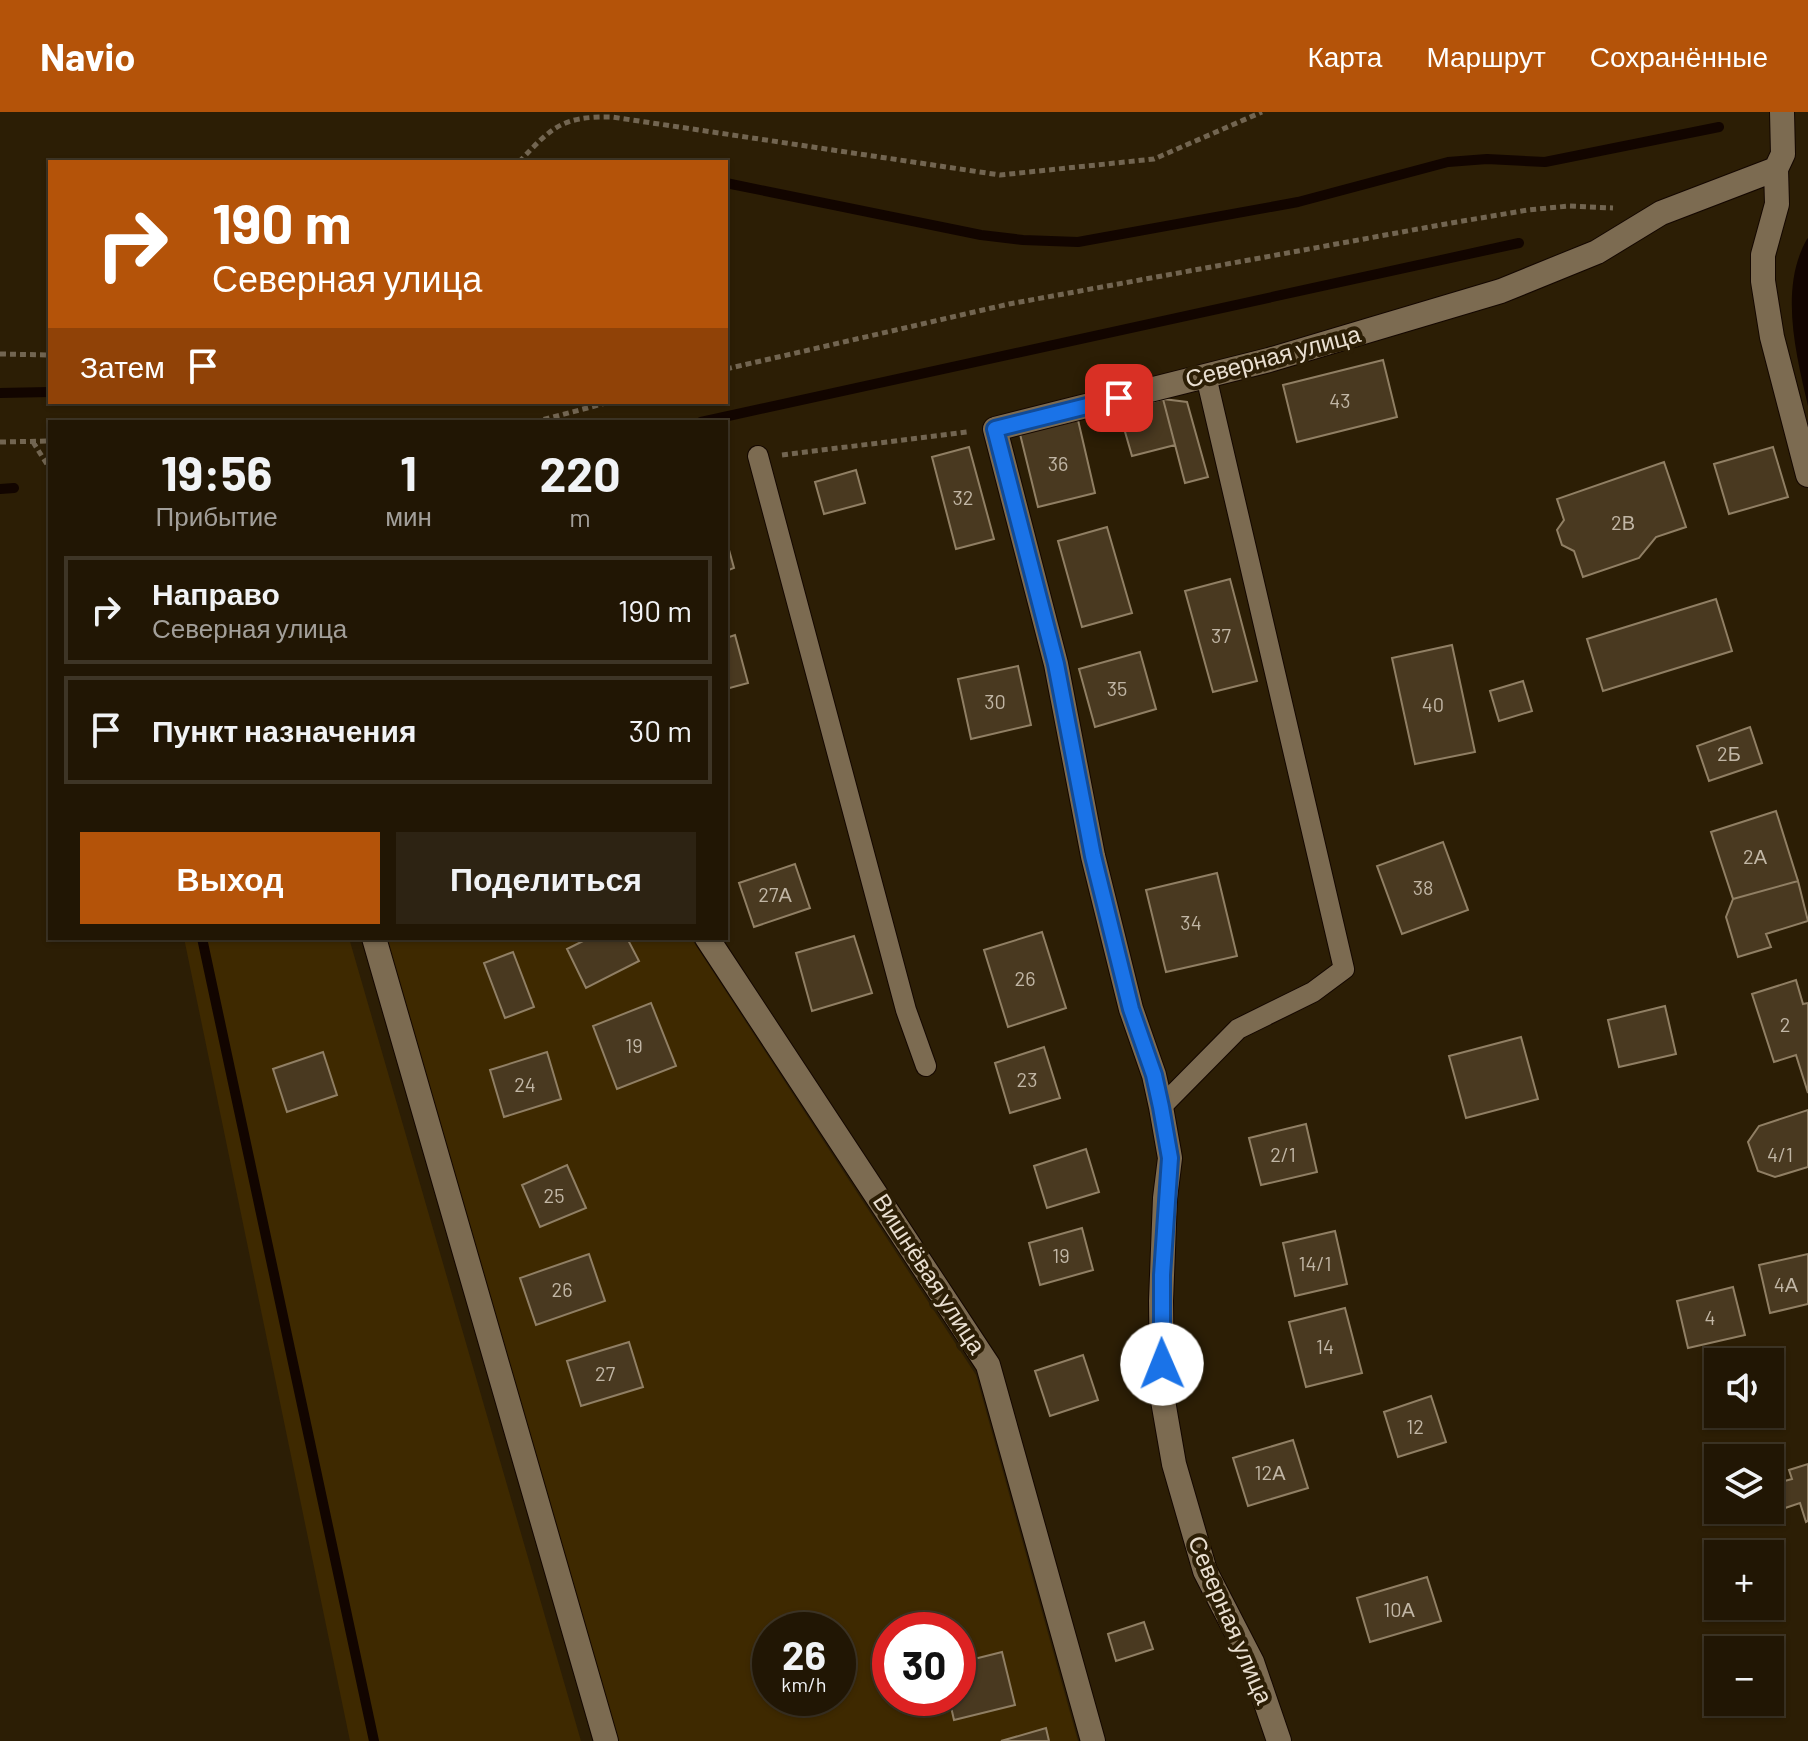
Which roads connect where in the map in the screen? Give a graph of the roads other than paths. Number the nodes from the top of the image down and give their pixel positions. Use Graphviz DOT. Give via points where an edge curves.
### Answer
graph roads {
  1 [pos="1782,112"];
  2 [pos="1776,169"];
  3 [pos="1206,376"];
  4 [pos="758,456"];
  5 [pos="1808,475"];
  6 [pos="375,940"];
  7 [pos="708,940"];
  8 [pos="926,1066"];
  9 [pos="1161,1107"];
  10 [pos="606,1741"];
  11 [pos="1093,1741"];
  12 [pos="1279,1741"];
  1 -- 2 [label="street" via="1783,154"];
  2 -- 3 [label="street, Северная улица" via="1661,213 1597,252 1501,291"];
  2 -- 5 [label="street" via="1777,204 1763,255 1763,281"];
  3 -- 9 [label="lane" via="1344,969 1313,992 1238,1029"];
  3 -- 9 [label="street, Северная улица" via="995,429 1056,664 1093,856"];
  4 -- 8 [label="lane" via="906,1010"];
  6 -- 10 [label="street"];
  7 -- 11 [label="street, Вишнёвая улица" via="988,1365"];
  9 -- 12 [label="street, Северная улица" via="1170,1158 1161,1301 1162,1395 1174,1464 1205,1571 1252,1662"];
}
